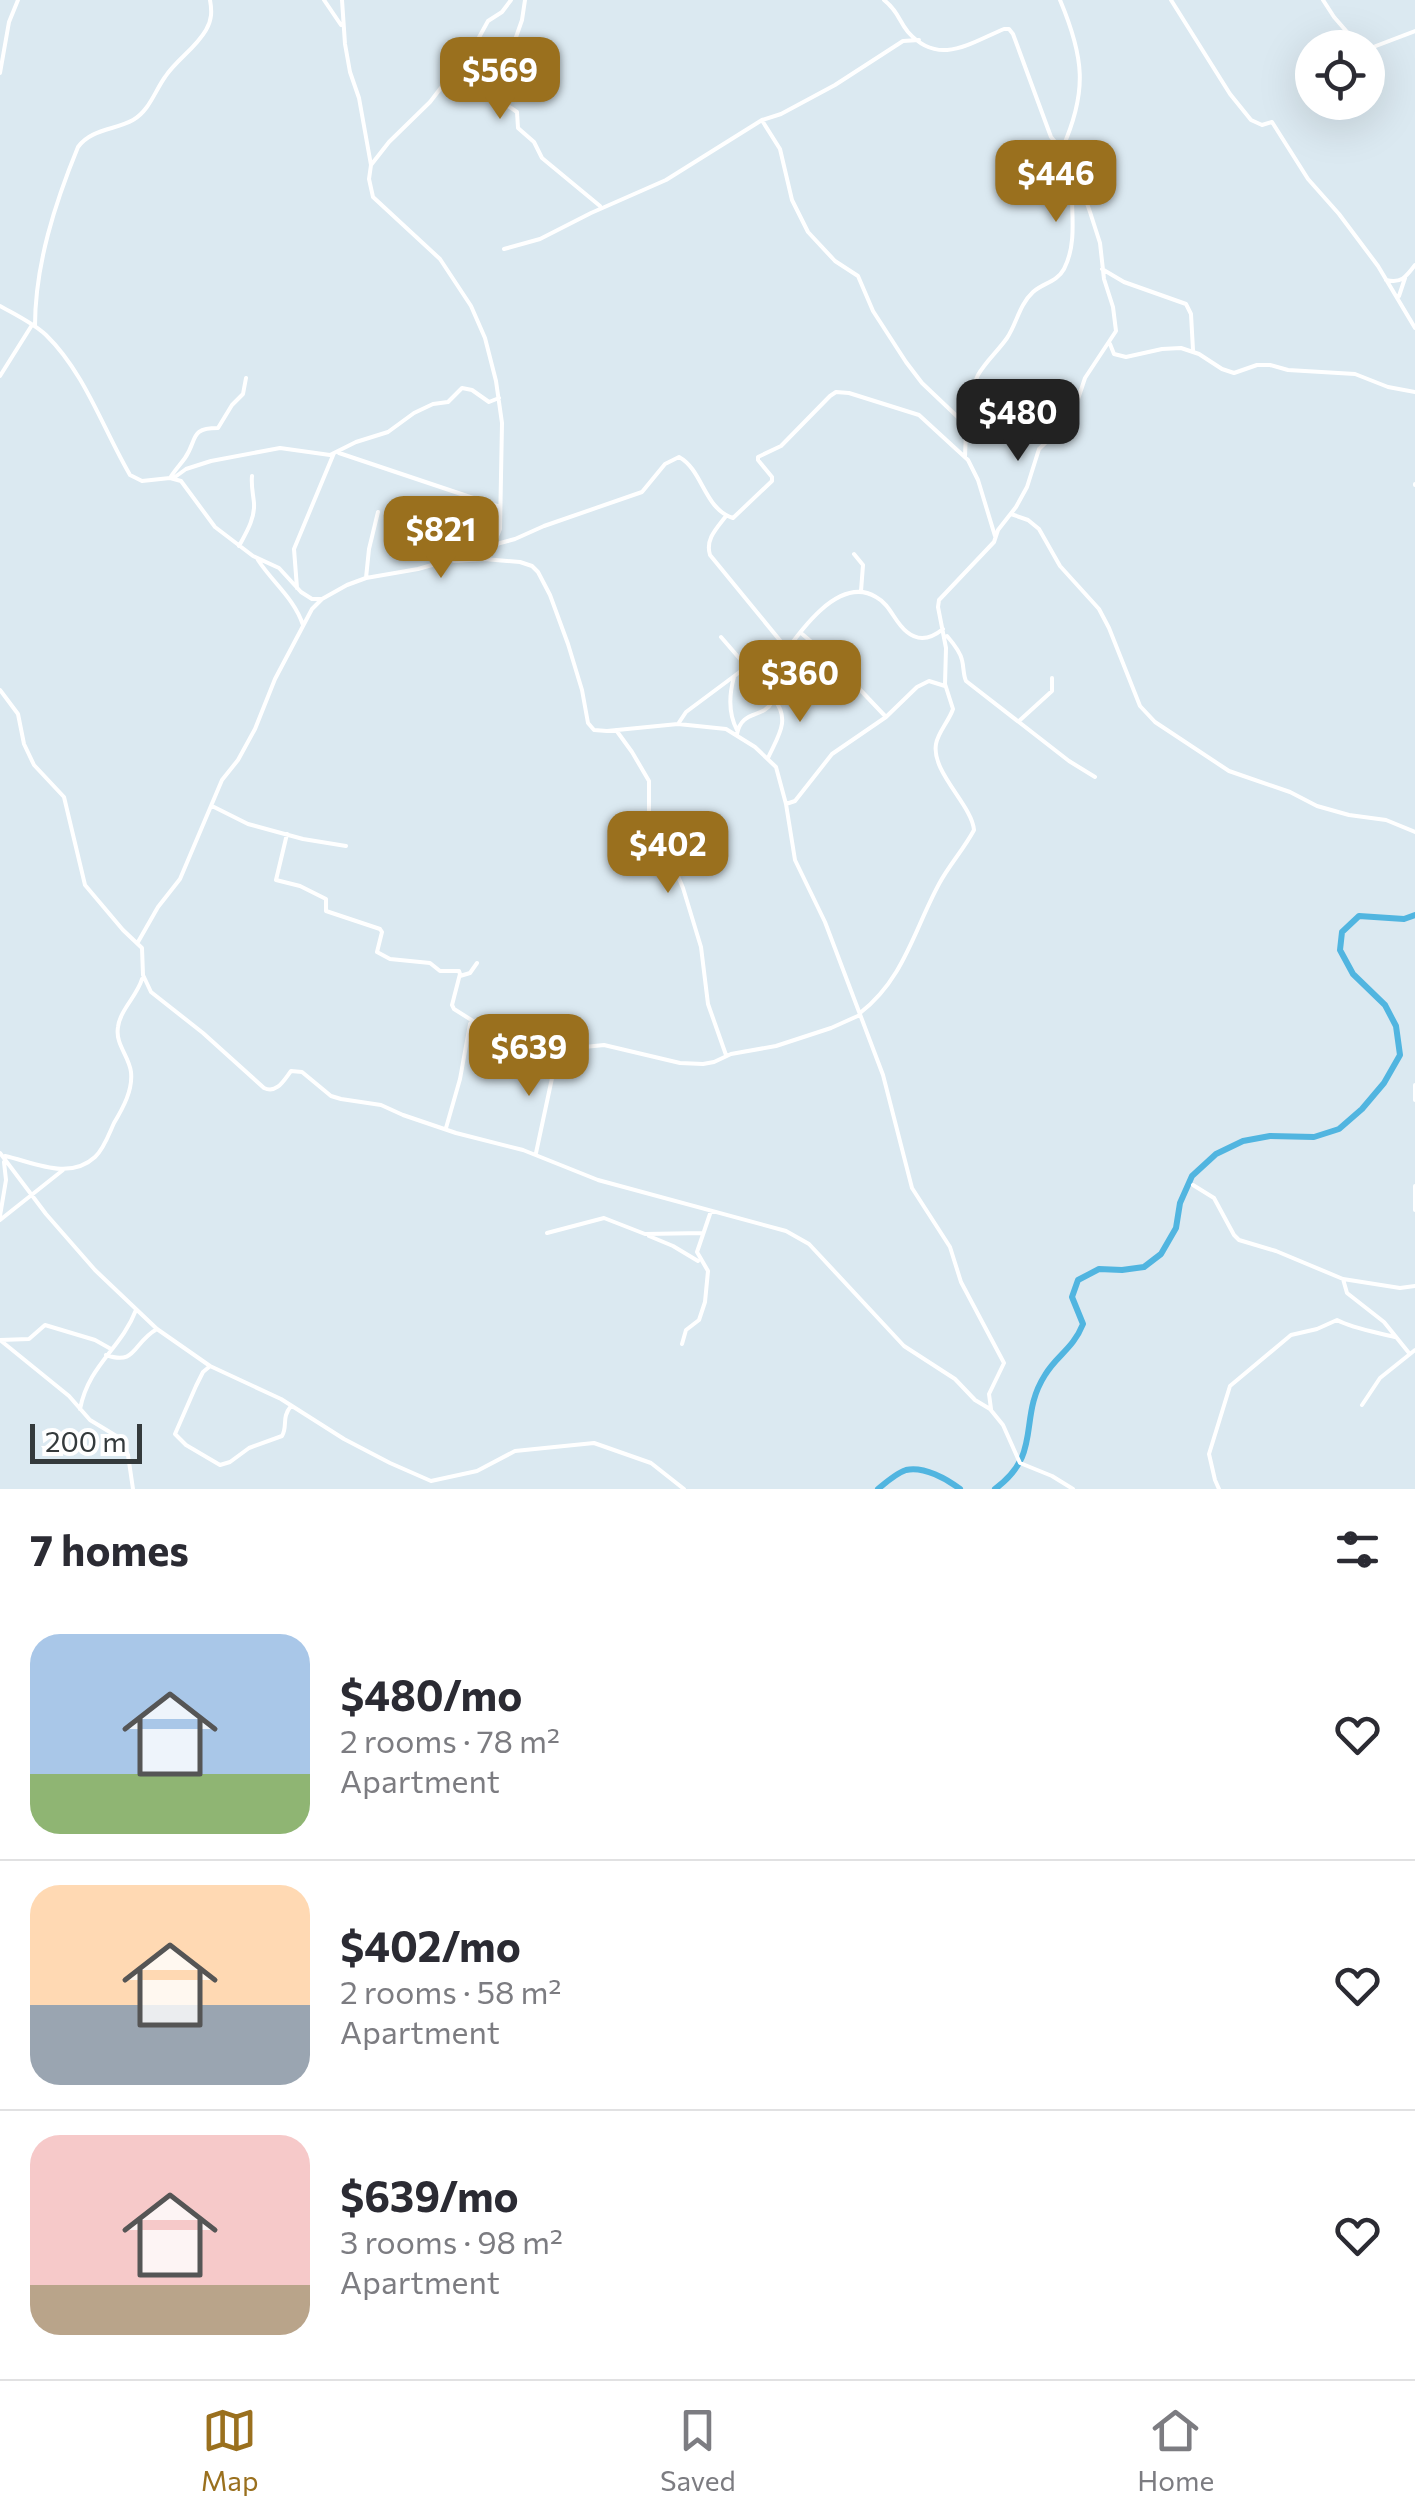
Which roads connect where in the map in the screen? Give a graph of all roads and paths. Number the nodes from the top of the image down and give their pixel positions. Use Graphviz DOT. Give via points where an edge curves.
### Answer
graph roads {
  1 [pos="18,0"];
  2 [pos="210,0"];
  3 [pos="324,0"];
  4 [pos="342,0"];
  5 [pos="511,0"];
  6 [pos="525,0"];
  7 [pos="884,0"];
  8 [pos="1060,0"];
  9 [pos="1173,0"];
  10 [pos="1323,0"];
  11 [pos="344,28"];
  12 [pos="1347,30"];
  13 [pos="1415,31"];
  14 [pos="919,40"];
  15 [pos="1385,41"];
  16 [pos="0,73"];
  17 [pos="762,120"];
  18 [pos="1062,149"];
  19 [pos="370,165"];
  20 [pos="1074,166"];
  21 [pos="602,208"];
  22 [pos="504,249"];
  23 [pos="1415,265"];
  24 [pos="1102,269"];
  25 [pos="1405,278"];
  26 [pos="1386,280"];
  27 [pos="1398,299"];
  28 [pos="0,306"];
  29 [pos="34,325"];
  30 [pos="1415,328"];
  31 [pos="1110,343"];
  32 [pos="1193,352"];
  33 [pos="0,376"];
  34 [pos="246,378"];
  35 [pos="1415,392"];
  36 [pos="499,398"];
  37 [pos="965,426"];
  38 [pos="336,453"];
  39 [pos="965,457"];
  40 [pos="252,476"];
  41 [pos="172,478"];
  42 [pos="500,506"];
  43 [pos="378,512"];
  44 [pos="1012,514"];
  45 [pos="726,516"];
  46 [pos="995,536"];
  47 [pos="240,546"];
  48 [pos="489,546"];
  49 [pos="854,554"];
  50 [pos="256,558"];
  51 [pos="444,562"];
  52 [pos="366,578"];
  53 [pos="297,588"];
  54 [pos="861,591"];
  55 [pos="322,599"];
  56 [pos="303,625"];
  57 [pos="943,631"];
  58 [pos="801,632"];
  59 [pos="722,637"];
  60 [pos="787,650"];
  61 [pos="747,667"];
  62 [pos="735,676"];
  63 [pos="1052,678"];
  64 [pos="945,686"];
  65 [pos="0,690"];
  66 [pos="774,700"];
  67 [pos="886,717"];
  68 [pos="1019,721"];
  69 [pos="678,724"];
  70 [pos="616,730"];
  71 [pos="737,732"];
  72 [pos="768,758"];
  73 [pos="1095,777"];
  74 [pos="786,804"];
  75 [pos="212,806"];
  76 [pos="1415,832"];
  77 [pos="287,834"];
  78 [pos="346,846"];
  79 [pos="138,942"];
  80 [pos="477,963"];
  81 [pos="143,975"];
  82 [pos="460,976"];
  83 [pos="861,1014"];
  84 [pos="473,1021"];
  85 [pos="558,1050"];
  86 [pos="726,1056"];
  87 [pos="1415,1085"];
  88 [pos="1415,1100"];
  89 [pos="446,1128"];
  90 [pos="1,1155"];
  91 [pos="536,1155"];
  92 [pos="64,1169"];
  93 [pos="1193,1185"];
  94 [pos="1415,1186"];
  95 [pos="32,1195"];
  96 [pos="1415,1210"];
  97 [pos="711,1212"];
  98 [pos="0,1218"];
  99 [pos="547,1233"];
  100 [pos="703,1233"];
  101 [pos="645,1234"];
  102 [pos="702,1262"];
  103 [pos="1343,1279"];
  104 [pos="1415,1286"];
  105 [pos="136,1310"];
  106 [pos="156,1329"];
  107 [pos="1395,1336"];
  108 [pos="0,1340"];
  109 [pos="682,1344"];
  110 [pos="111,1349"];
  111 [pos="1412,1351"];
  112 [pos="106,1355"];
  113 [pos="210,1366"];
  114 [pos="1362,1405"];
  115 [pos="291,1406"];
  116 [pos="80,1408"];
  117 [pos="991,1410"];
  118 [pos="134,1489"];
  119 [pos="684,1489"];
  120 [pos="1073,1489"];
  121 [pos="1220,1489"];
  1 -- 16 [label="street"];
  2 -- 29 [label="street" via="206,30 142,112 78,147 43,256"];
  3 -- 11 [label="street"];
  4 -- 11 [label="street"];
  5 -- 19 [label="street"];
  6 -- 21 [label="street" via="495,98 517,112 518,128 542,158"];
  7 -- 14 [label="street"];
  8 -- 18 [label="street" via="1082,78"];
  9 -- 26 [label="street" via="1244,113 1260,125 1272,122"];
  10 -- 12 [label="street"];
  11 -- 19 [label="street"];
  13 -- 15 [label="street"];
  14 -- 17 [label="street" via="906,39 835,85"];
  14 -- 18 [label="street" via="942,52 1009,29"];
  17 -- 21 [label="street" via="666,180"];
  17 -- 37 [label="street" via="780,148 792,200 808,232 856,274 906,362"];
  18 -- 20 [label="street"];
  19 -- 36 [label="street" via="376,203 440,260 471,306"];
  20 -- 24 [label="street"];
  20 -- 37 [label="street" via="1074,220 1063,271 1025,301 1006,340 980,371"];
  21 -- 22 [label="street"];
  23 -- 25 [label="street"];
  24 -- 31 [label="street" via="1116,328"];
  24 -- 32 [label="street" via="1186,304"];
  25 -- 26 [label="street"];
  25 -- 27 [label="street"];
  26 -- 27 [label="street"];
  27 -- 30 [label="street"];
  28 -- 29 [label="street"];
  29 -- 33 [label="street"];
  29 -- 41 [label="street" via="78,378 130,475"];
  31 -- 32 [label="street" via="1119,356"];
  31 -- 44 [label="street" via="1084,378 1066,423 1039,449"];
  32 -- 35 [label="street" via="1234,373 1270,365 1355,374"];
  34 -- 41 [label="street" via="242,396 218,428 196,433"];
  36 -- 38 [label="street" via="489,402 462,388 445,404"];
  36 -- 42 [label="street"];
  37 -- 39 [label="street"];
  38 -- 41 [label="street" via="280,448 200,464"];
  38 -- 42 [label="street"];
  38 -- 53 [label="street" via="294,549"];
  39 -- 45 [label="street" via="918,415 836,392 780,446 758,456 772,481 740,513"];
  39 -- 46 [label="street"];
  40 -- 47 [label="street" via="253,517"];
  41 -- 47 [label="street"];
  42 -- 48 [label="street" via="500,530"];
  43 -- 52 [label="street"];
  44 -- 46 [label="street"];
  44 -- 76 [label="street" via="1039,529 1060,566 1099,609 1140,706 1155,722 1229,771 1317,806"];
  45 -- 48 [label="street" via="679,457 642,492"];
  45 -- 60 [label="street" via="710,538 710,554"];
  46 -- 57 [label="street" via="940,600"];
  47 -- 50 [label="street"];
  48 -- 51 [label="street"];
  49 -- 54 [label="street" via="863,566"];
  50 -- 53 [label="street"];
  50 -- 56 [label="street" via="295,604"];
  51 -- 52 [label="street"];
  51 -- 70 [label="street" via="532,566 568,644 588,722 594,730"];
  52 -- 55 [label="street"];
  53 -- 55 [label="street"];
  54 -- 57 [label="street" via="887,605 910,634 929,638"];
  54 -- 58 [label="street" via="831,601"];
  55 -- 56 [label="street"];
  56 -- 75 [label="street" via="256,730"];
  57 -- 64 [label="street"];
  57 -- 68 [label="street" via="958,650 966,681"];
  58 -- 60 [label="street"];
  58 -- 67 [label="street"];
  59 -- 61 [label="street"];
  60 -- 61 [label="street"];
  60 -- 66 [label="street" via="775,668"];
  61 -- 62 [label="street"];
  62 -- 69 [label="street"];
  62 -- 71 [label="street" via="730,704"];
  63 -- 68 [label="street" via="1052,691"];
  64 -- 67 [label="street" via="924,683"];
  64 -- 83 [label="street" via="953,712 935,751 974,830 940,882 904,962"];
  65 -- 79 [label="street" via="18,714 34,765 64,797 85,884"];
  66 -- 71 [label="street" via="743,720"];
  66 -- 72 [label="street" via="783,722"];
  67 -- 74 [label="street" via="832,754"];
  68 -- 73 [label="street"];
  69 -- 70 [label="street"];
  69 -- 71 [label="street"];
  70 -- 86 [label="street" via="649,781 649,820 683,888"];
  71 -- 72 [label="street"];
  72 -- 74 [label="street"];
  74 -- 83 [label="street" via="795,860"];
  75 -- 77 [label="street"];
  75 -- 79 [label="street" via="180,879"];
  77 -- 78 [label="street"];
  77 -- 82 [label="street" via="276,880 326,899 326,912 380,929 382,957 433,964"];
  79 -- 81 [label="street"];
  80 -- 82 [label="street"];
  81 -- 89 [label="street" via="152,992 270,1090 296,1070 331,1096 373,1102"];
  81 -- 92 [label="street" via="117,1029 131,1076 125,1102 98,1155"];
  82 -- 84 [label="street" via="453,1008"];
  83 -- 86 [label="street" via="776,1046"];
  83 -- 117 [label="street" via="912,1188 950,1247 1004,1362 989,1394"];
  84 -- 85 [label="street" via="519,1024"];
  84 -- 89 [label="street"];
  85 -- 86 [label="street" via="604,1045 694,1064"];
  85 -- 91 [label="street"];
  87 -- 88 [label="street"];
  89 -- 91 [label="street"];
  90 -- 92 [label="street"];
  90 -- 95 [label="street"];
  90 -- 98 [label="street" via="6,1172"];
  91 -- 97 [label="street"];
  92 -- 95 [label="street"];
  93 -- 103 [label="street" via="1214,1198 1235,1238"];
  94 -- 96 [label="street"];
  95 -- 98 [label="street"];
  95 -- 105 [label="street"];
  97 -- 100 [label="street"];
  97 -- 117 [label="street" via="786,1231 809,1244 890,1332"];
  99 -- 101 [label="street" via="604,1218"];
  100 -- 101 [label="street"];
  100 -- 102 [label="street"];
  101 -- 102 [label="street"];
  102 -- 109 [label="street" via="705,1302"];
  103 -- 104 [label="street"];
  103 -- 107 [label="street" via="1348,1293"];
  105 -- 106 [label="street"];
  105 -- 110 [label="street"];
  106 -- 112 [label="street" via="126,1358"];
  106 -- 113 [label="street"];
  107 -- 111 [label="street"];
  107 -- 121 [label="street" via="1337,1320 1292,1335 1235,1380 1209,1454"];
  108 -- 110 [label="street" via="30,1338 46,1326"];
  108 -- 116 [label="street"];
  110 -- 112 [label="street"];
  111 -- 114 [label="street" via="1380,1378"];
  112 -- 116 [label="street"];
  113 -- 115 [label="street"];
  113 -- 115 [label="street" via="176,1434 218,1464 282,1436"];
  115 -- 119 [label="street" via="426,1480 468,1474 515,1451 588,1443 651,1463"];
  116 -- 118 [label="street" via="125,1447"];
  117 -- 120 [label="street" via="1020,1463"];
}
